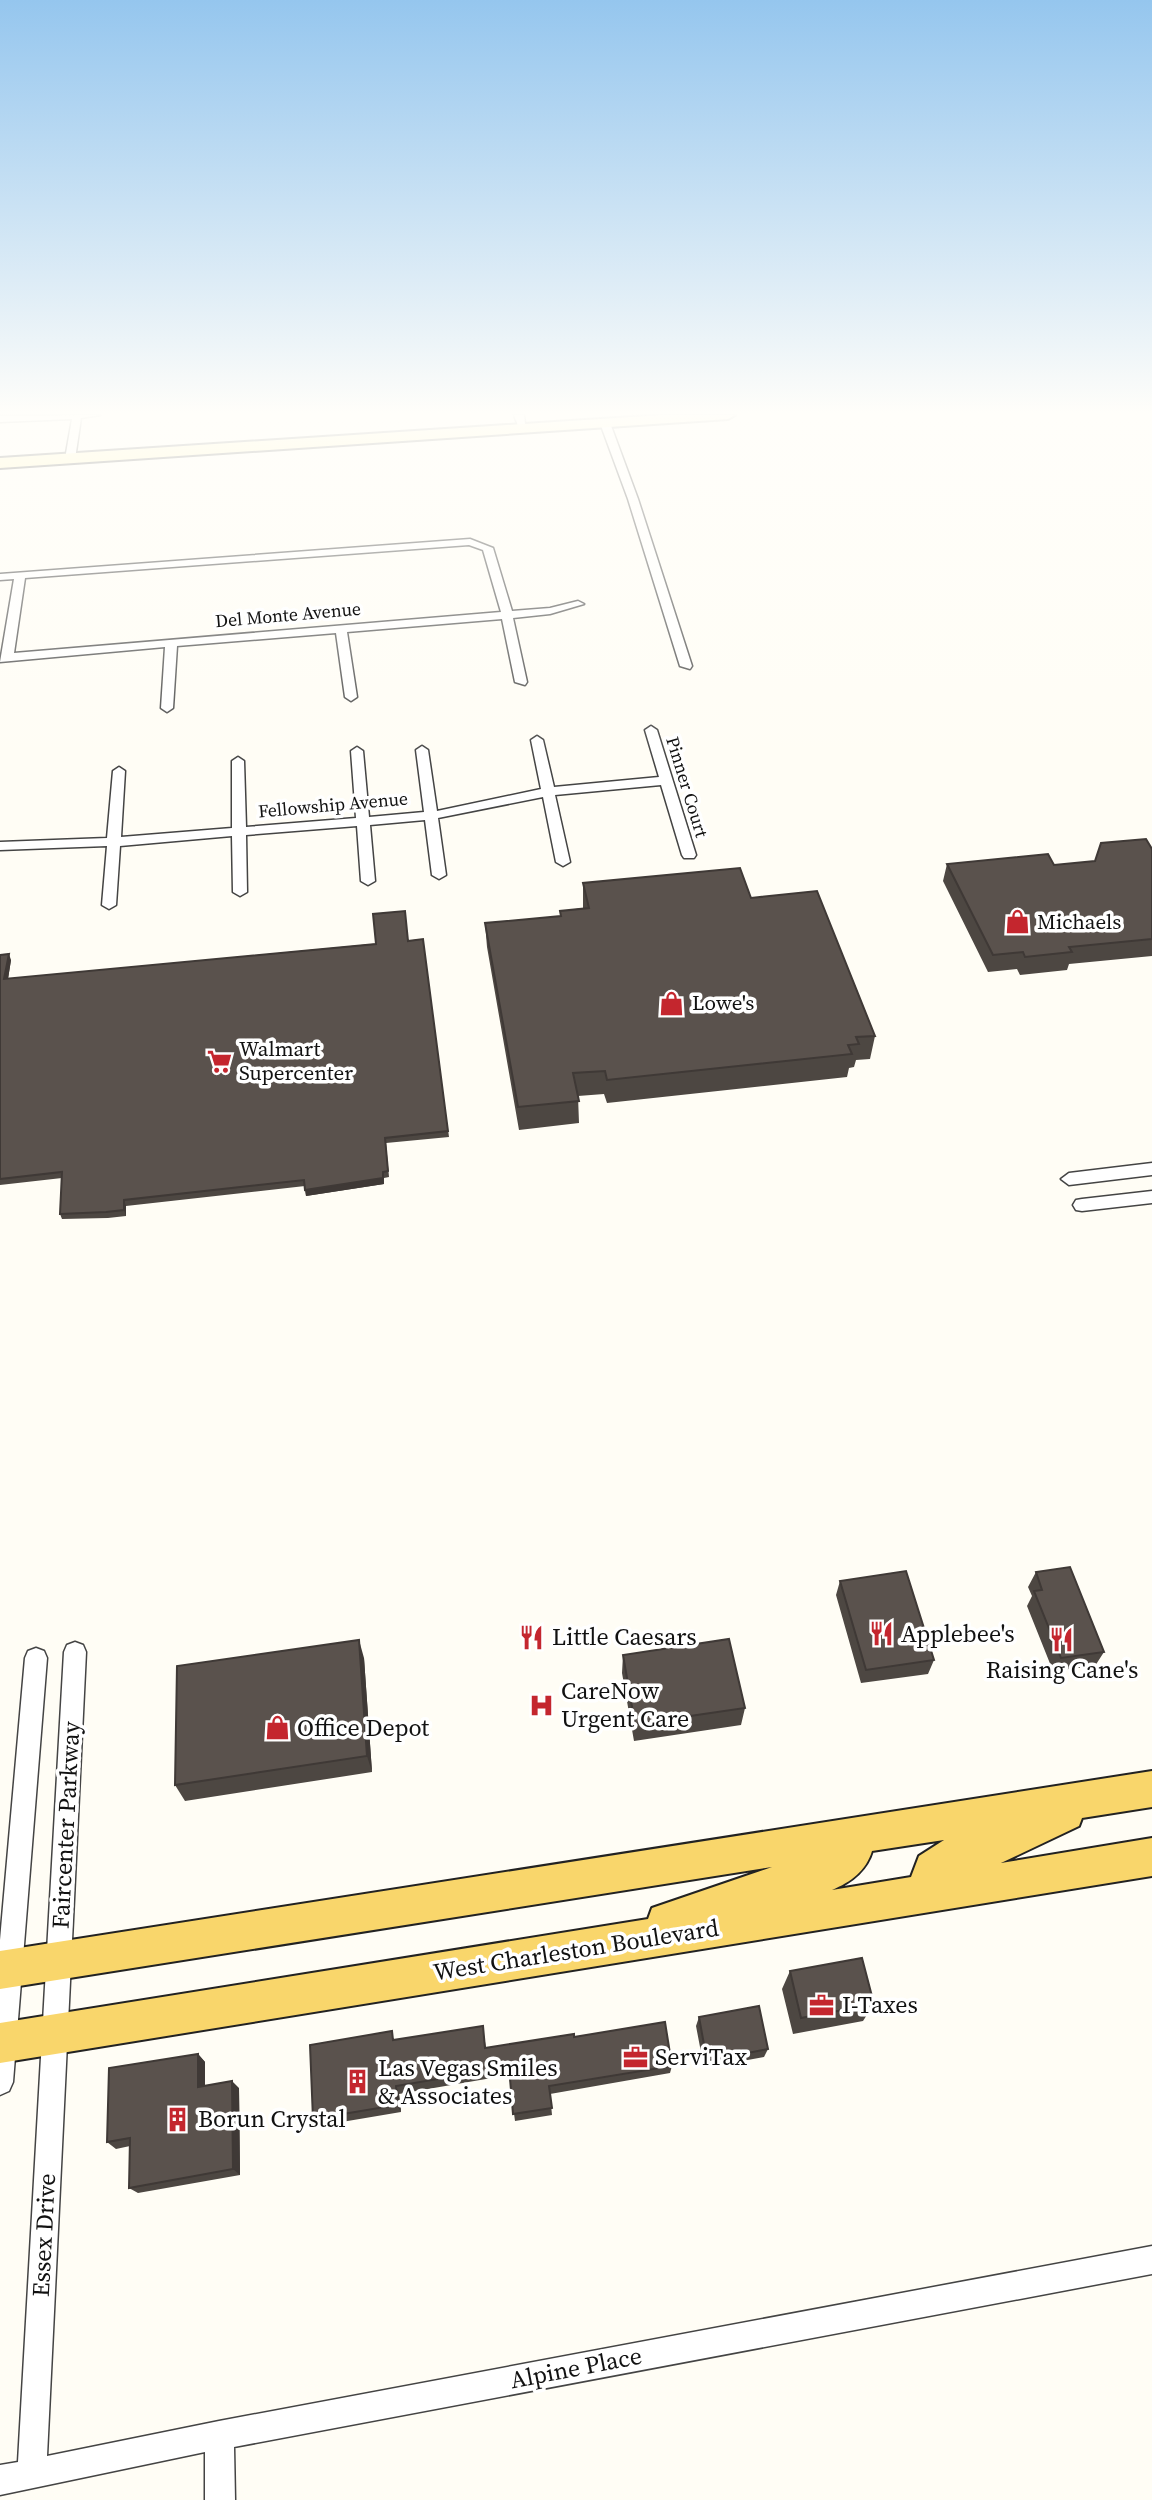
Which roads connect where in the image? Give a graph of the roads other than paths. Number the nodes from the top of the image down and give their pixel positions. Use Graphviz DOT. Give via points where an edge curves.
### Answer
graph roads {
  1 [pos="644,532"];
  2 [pos="20,575"];
  3 [pos="0,577"];
  4 [pos="578,604"];
  5 [pos="507,614"];
  6 [pos="341,628"];
  7 [pos="171,645"];
  8 [pos="4,657"];
  9 [pos="687,666"];
  10 [pos="521,682"];
  11 [pos="351,698"];
  12 [pos="167,708"];
  13 [pos="651,730"];
  14 [pos="537,740"];
  15 [pos="422,750"];
  16 [pos="357,751"];
  17 [pos="238,761"];
  18 [pos="119,771"];
  19 [pos="667,780"];
  20 [pos="548,792"];
  21 [pos="430,817"];
  22 [pos="362,823"];
  23 [pos="238,833"];
  24 [pos="113,842"];
  25 [pos="0,846"];
  26 [pos="689,855"];
  27 [pos="563,862"];
  28 [pos="439,875"];
  29 [pos="368,881"];
  30 [pos="240,892"];
  31 [pos="109,905"];
  32 [pos="1152,1169"];
  33 [pos="1069,1179"];
  34 [pos="1152,1197"];
  35 [pos="1082,1205"];
  36 [pos="75,1652"];
  37 [pos="36,1658"];
  38 [pos="1152,1789"];
  39 [pos="1097,1798"];
  40 [pos="855,1837"];
  41 [pos="1152,1857"];
  42 [pos="925,1893"];
  43 [pos="586,1948"];
  44 [pos="56,1998"];
  45 [pos="4,2006"];
  46 [pos="0,2082"];
  47 [pos="1152,2260"];
  48 [pos="219,2435"];
  49 [pos="32,2474"];
  50 [pos="0,2480"];
  51 [pos="220,2500"];
  1 -- 9 [label="street"];
  2 -- 3 [label="street"];
  2 -- 5 [label="street" via="470,542 488,548"];
  2 -- 8 [label="street"];
  4 -- 5 [label="street, Del Monte Avenue"];
  5 -- 6 [label="street, Del Monte Avenue"];
  5 -- 10 [label="street"];
  6 -- 7 [label="street, Del Monte Avenue"];
  6 -- 11 [label="street"];
  7 -- 8 [label="street, Del Monte Avenue"];
  7 -- 12 [label="street"];
  13 -- 19 [label="street, Pinner Court"];
  14 -- 20 [label="street"];
  15 -- 21 [label="street"];
  16 -- 22 [label="street"];
  17 -- 23 [label="street"];
  18 -- 24 [label="street"];
  19 -- 20 [label="street, Fellowship Avenue"];
  19 -- 26 [label="street, Pinner Court"];
  20 -- 21 [label="street, Fellowship Avenue"];
  20 -- 27 [label="street"];
  21 -- 22 [label="street, Fellowship Avenue"];
  21 -- 28 [label="street"];
  22 -- 23 [label="street, Fellowship Avenue"];
  22 -- 29 [label="street"];
  23 -- 24 [label="street, Fellowship Avenue"];
  23 -- 30 [label="street"];
  24 -- 25 [label="street, Fellowship Avenue"];
  24 -- 31 [label="street"];
  32 -- 33 [label="street"];
  34 -- 35 [label="street"];
  36 -- 44 [label="street, Faircenter Parkway"];
  37 -- 45 [label="street, Faircenter Parkway"];
  38 -- 39 [label="main road, West Charleston Boulevard"];
  39 -- 40 [label="main road, West Charleston Boulevard"];
  39 -- 42 [label="main road" via="996,1846 955,1854 932,1869"];
  40 -- 43 [label="main road" via="853,1854 832,1871 787,1881"];
  40 -- 44 [label="main road, West Charleston Boulevard"];
  41 -- 42 [label="main road, West Charleston Boulevard"];
  42 -- 43 [label="main road, West Charleston Boulevard"];
  43 -- 44 [label="main road, West Charleston Boulevard"];
  44 -- 45 [label="main road, West Charleston Boulevard"];
  44 -- 45 [label="main road, West Charleston Boulevard"];
  44 -- 49 [label="street, Essex Drive"];
  45 -- 46 [label="street"];
  47 -- 48 [label="street, Alpine Place"];
  48 -- 49 [label="street, Alpine Place"];
  48 -- 51 [label="street"];
  49 -- 50 [label="street, Alpine Place"];
}
